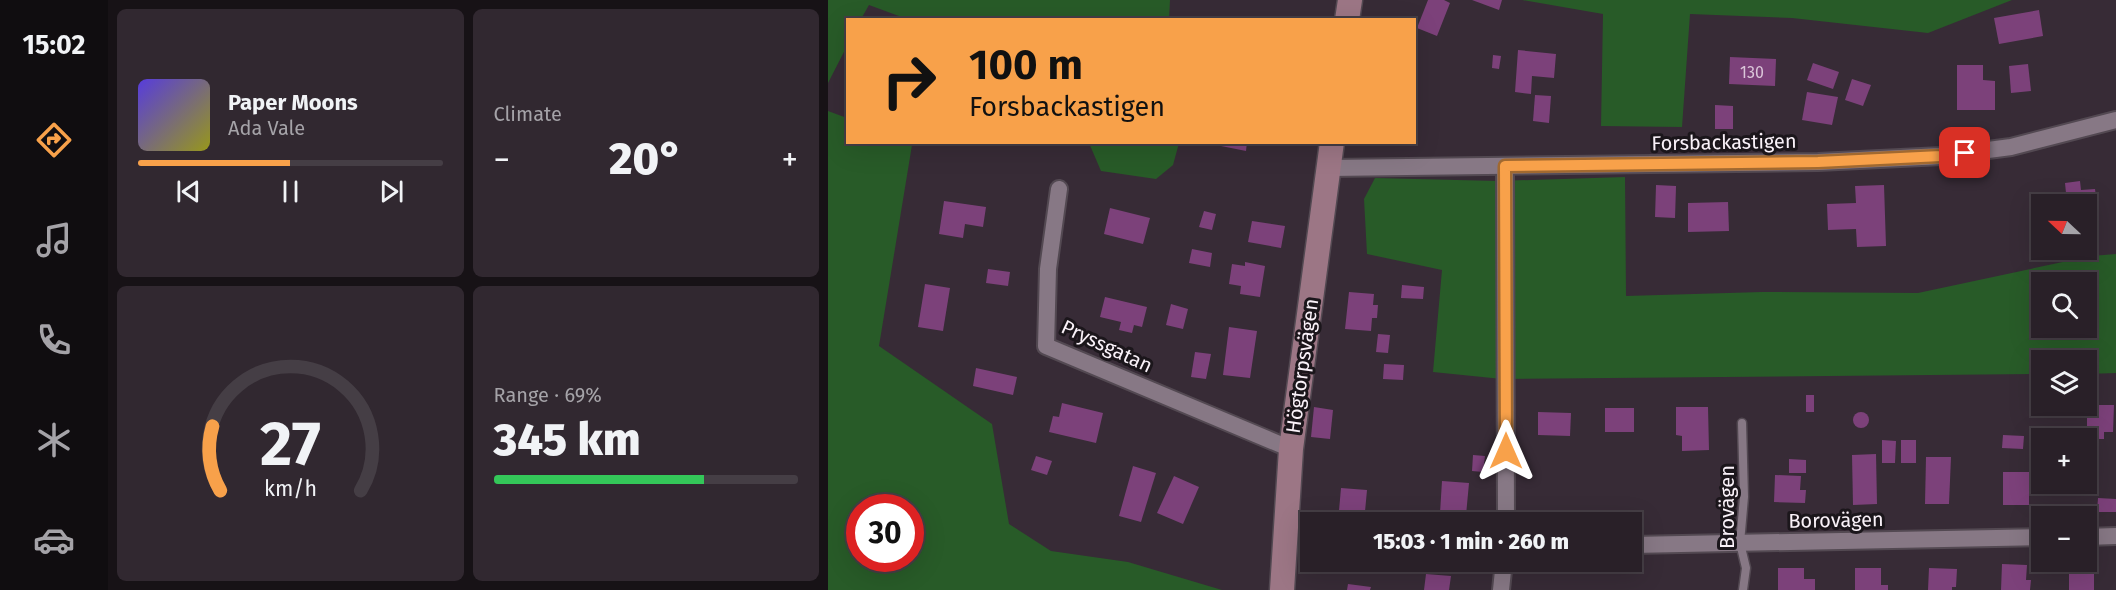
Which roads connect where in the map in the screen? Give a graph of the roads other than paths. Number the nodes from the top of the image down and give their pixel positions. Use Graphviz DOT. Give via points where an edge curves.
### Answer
graph roads {
  1 [pos="1350,0"];
  2 [pos="1347,18"];
  3 [pos="2116,120"];
  4 [pos="1332,144"];
  5 [pos="1505,166"];
  6 [pos="1329,168"];
  7 [pos="1059,189"];
  8 [pos="1742,423"];
  9 [pos="1291,449"];
  10 [pos="1506,512"];
  11 [pos="2116,536"];
  12 [pos="2031,537"];
  13 [pos="2097,537"];
  14 [pos="1740,543"];
  15 [pos="1642,545"];
  16 [pos="1503,572"];
  17 [pos="1282,590"];
  18 [pos="1501,590"];
  19 [pos="1743,590"];
  1 -- 2 [label="street"];
  3 -- 5 [label="street, Forsbackastigen" via="2011,147 1941,156 1818,162"];
  4 -- 6 [label="street, Högtorpsvägen"];
  5 -- 6 [label="street, Forsbackastigen"];
  5 -- 10 [label="street"];
  6 -- 9 [label="street, Högtorpsvägen"];
  7 -- 9 [label="street, Pryssgatan" via="1048,269 1046,346"];
  8 -- 14 [label="lane, Brovägen" via="1744,497"];
  9 -- 17 [label="street, Högtorpsvägen"];
  11 -- 13 [label="street"];
  12 -- 14 [label="street, Borovägen"];
  14 -- 15 [label="street, Borovägen"];
  14 -- 19 [label="lane, Brovägen" via="1746,568"];
  16 -- 18 [label="street"];
}
